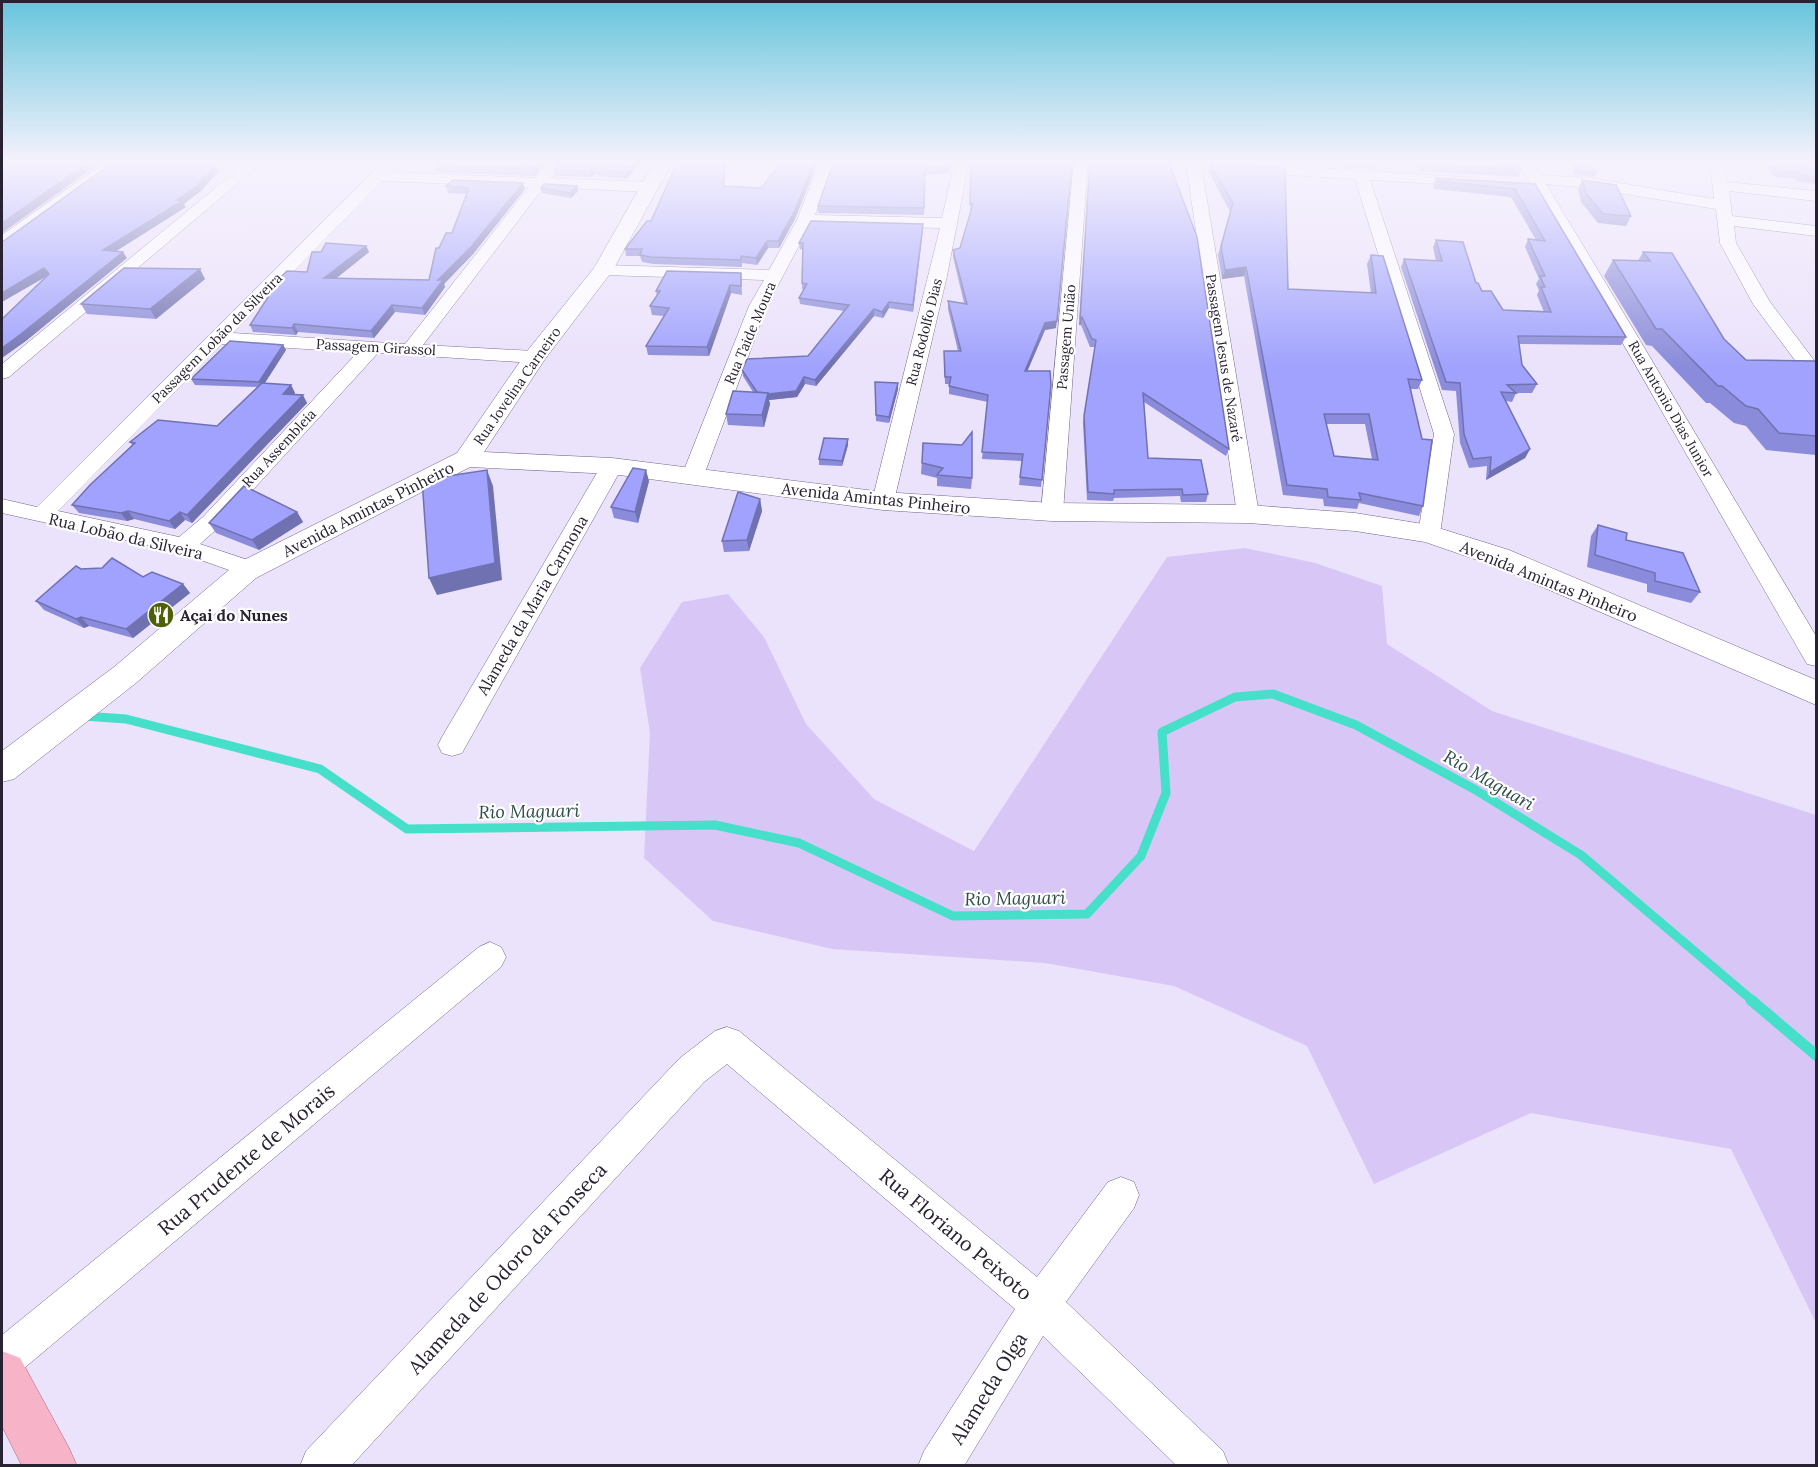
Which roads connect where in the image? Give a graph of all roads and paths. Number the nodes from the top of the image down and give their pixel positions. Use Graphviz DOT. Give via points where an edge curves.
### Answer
graph roads {
  1 [pos="20,229"];
  2 [pos="175,229"];
  3 [pos="325,229"];
  4 [pos="504,229"];
  5 [pos="625,229"];
  6 [pos="800,229"];
  7 [pos="948,229"];
  8 [pos="1075,229"];
  9 [pos="1204,229"];
  10 [pos="1378,229"];
  11 [pos="1561,229"];
  12 [pos="1726,229"];
  13 [pos="2,242"];
  14 [pos="603,270"];
  15 [pos="774,275"];
  16 [pos="218,338"];
  17 [pos="373,347"];
  18 [pos="410,349"];
  19 [pos="534,357"];
  20 [pos="2,373"];
  21 [pos="1816,375"];
  22 [pos="466,459"];
  23 [pos="612,466"];
  24 [pos="693,476"];
  25 [pos="883,501"];
  26 [pos="2,506"];
  27 [pos="1052,512"];
  28 [pos="1248,514"];
  29 [pos="41,516"];
  30 [pos="1429,534"];
  31 [pos="183,546"];
  32 [pos="249,569"];
  33 [pos="1816,657"];
  34 [pos="1816,693"];
  35 [pos="452,745"];
  36 [pos="2,769"];
  37 [pos="490,957"];
  38 [pos="692,1070"];
  39 [pos="1121,1195"];
  40 [pos="1040,1305"];
  41 [pos="2,1361"];
  42 [pos="2,1376"];
  43 [pos="51,1466"];
  44 [pos="321,1466"];
  45 [pos="939,1466"];
  46 [pos="1208,1466"];
  1 -- 13 [label="street"];
  2 -- 20 [label="street"];
  3 -- 16 [label="street, Passagem Lobão da Silveira"];
  4 -- 18 [label="street"];
  5 -- 14 [label="street, Rua Jovelina Carneiro"];
  6 -- 15 [label="street, Rua Taide Moura"];
  7 -- 25 [label="street, Rua Rodolfo Dias"];
  8 -- 27 [label="street, Passagem União"];
  9 -- 28 [label="street, Passagem Jesus de Nazaré"];
  10 -- 30 [label="street" via="1444,434"];
  11 -- 33 [label="street, Rua Antonio Dias Junior" via="1646,364"];
  12 -- 21 [label="street" via="1728,243 1758,297"];
  14 -- 15 [label="street"];
  14 -- 19 [label="street, Rua Jovelina Carneiro"];
  15 -- 24 [label="street, Rua Taide Moura" via="758,306"];
  16 -- 17 [label="street, Passagem Girassol"];
  16 -- 29 [label="street, Passagem Lobão da Silveira"];
  17 -- 18 [label="street, Passagem Girassol"];
  17 -- 31 [label="street, Rua Assembleia" via="211,522"];
  18 -- 19 [label="street, Passagem Girassol"];
  19 -- 22 [label="street, Rua Jovelina Carneiro"];
  22 -- 23 [label="street, Avenida Amintas Pinheiro"];
  22 -- 32 [label="street, Avenida Amintas Pinheiro"];
  23 -- 24 [label="street, Avenida Amintas Pinheiro"];
  23 -- 35 [label="street, Alameda da Maria Carmona"];
  24 -- 25 [label="street, Avenida Amintas Pinheiro"];
  25 -- 27 [label="street, Avenida Amintas Pinheiro"];
  26 -- 29 [label="street, Rua Lobão da Silveira"];
  27 -- 28 [label="street, Avenida Amintas Pinheiro"];
  28 -- 30 [label="street, Avenida Amintas Pinheiro" via="1355,522"];
  29 -- 31 [label="street, Rua Lobão da Silveira"];
  30 -- 34 [label="street, Avenida Amintas Pinheiro" via="1499,557"];
  31 -- 32 [label="street, Rua Lobão da Silveira"];
  32 -- 36 [label="street, Avenida Amintas Pinheiro" via="125,675"];
  37 -- 41 [label="street, Rua Prudente de Morais"];
  38 -- 40 [label="street, Rua Floriano Peixoto" via="728,1043"];
  38 -- 44 [label="street, Alameda de Odoro da Fonseca"];
  39 -- 40 [label="street, Alameda Olga"];
  40 -- 45 [label="street, Alameda Olga"];
  40 -- 46 [label="street, Rua Floriano Peixoto"];
  42 -- 43 [label="main road"];
}
